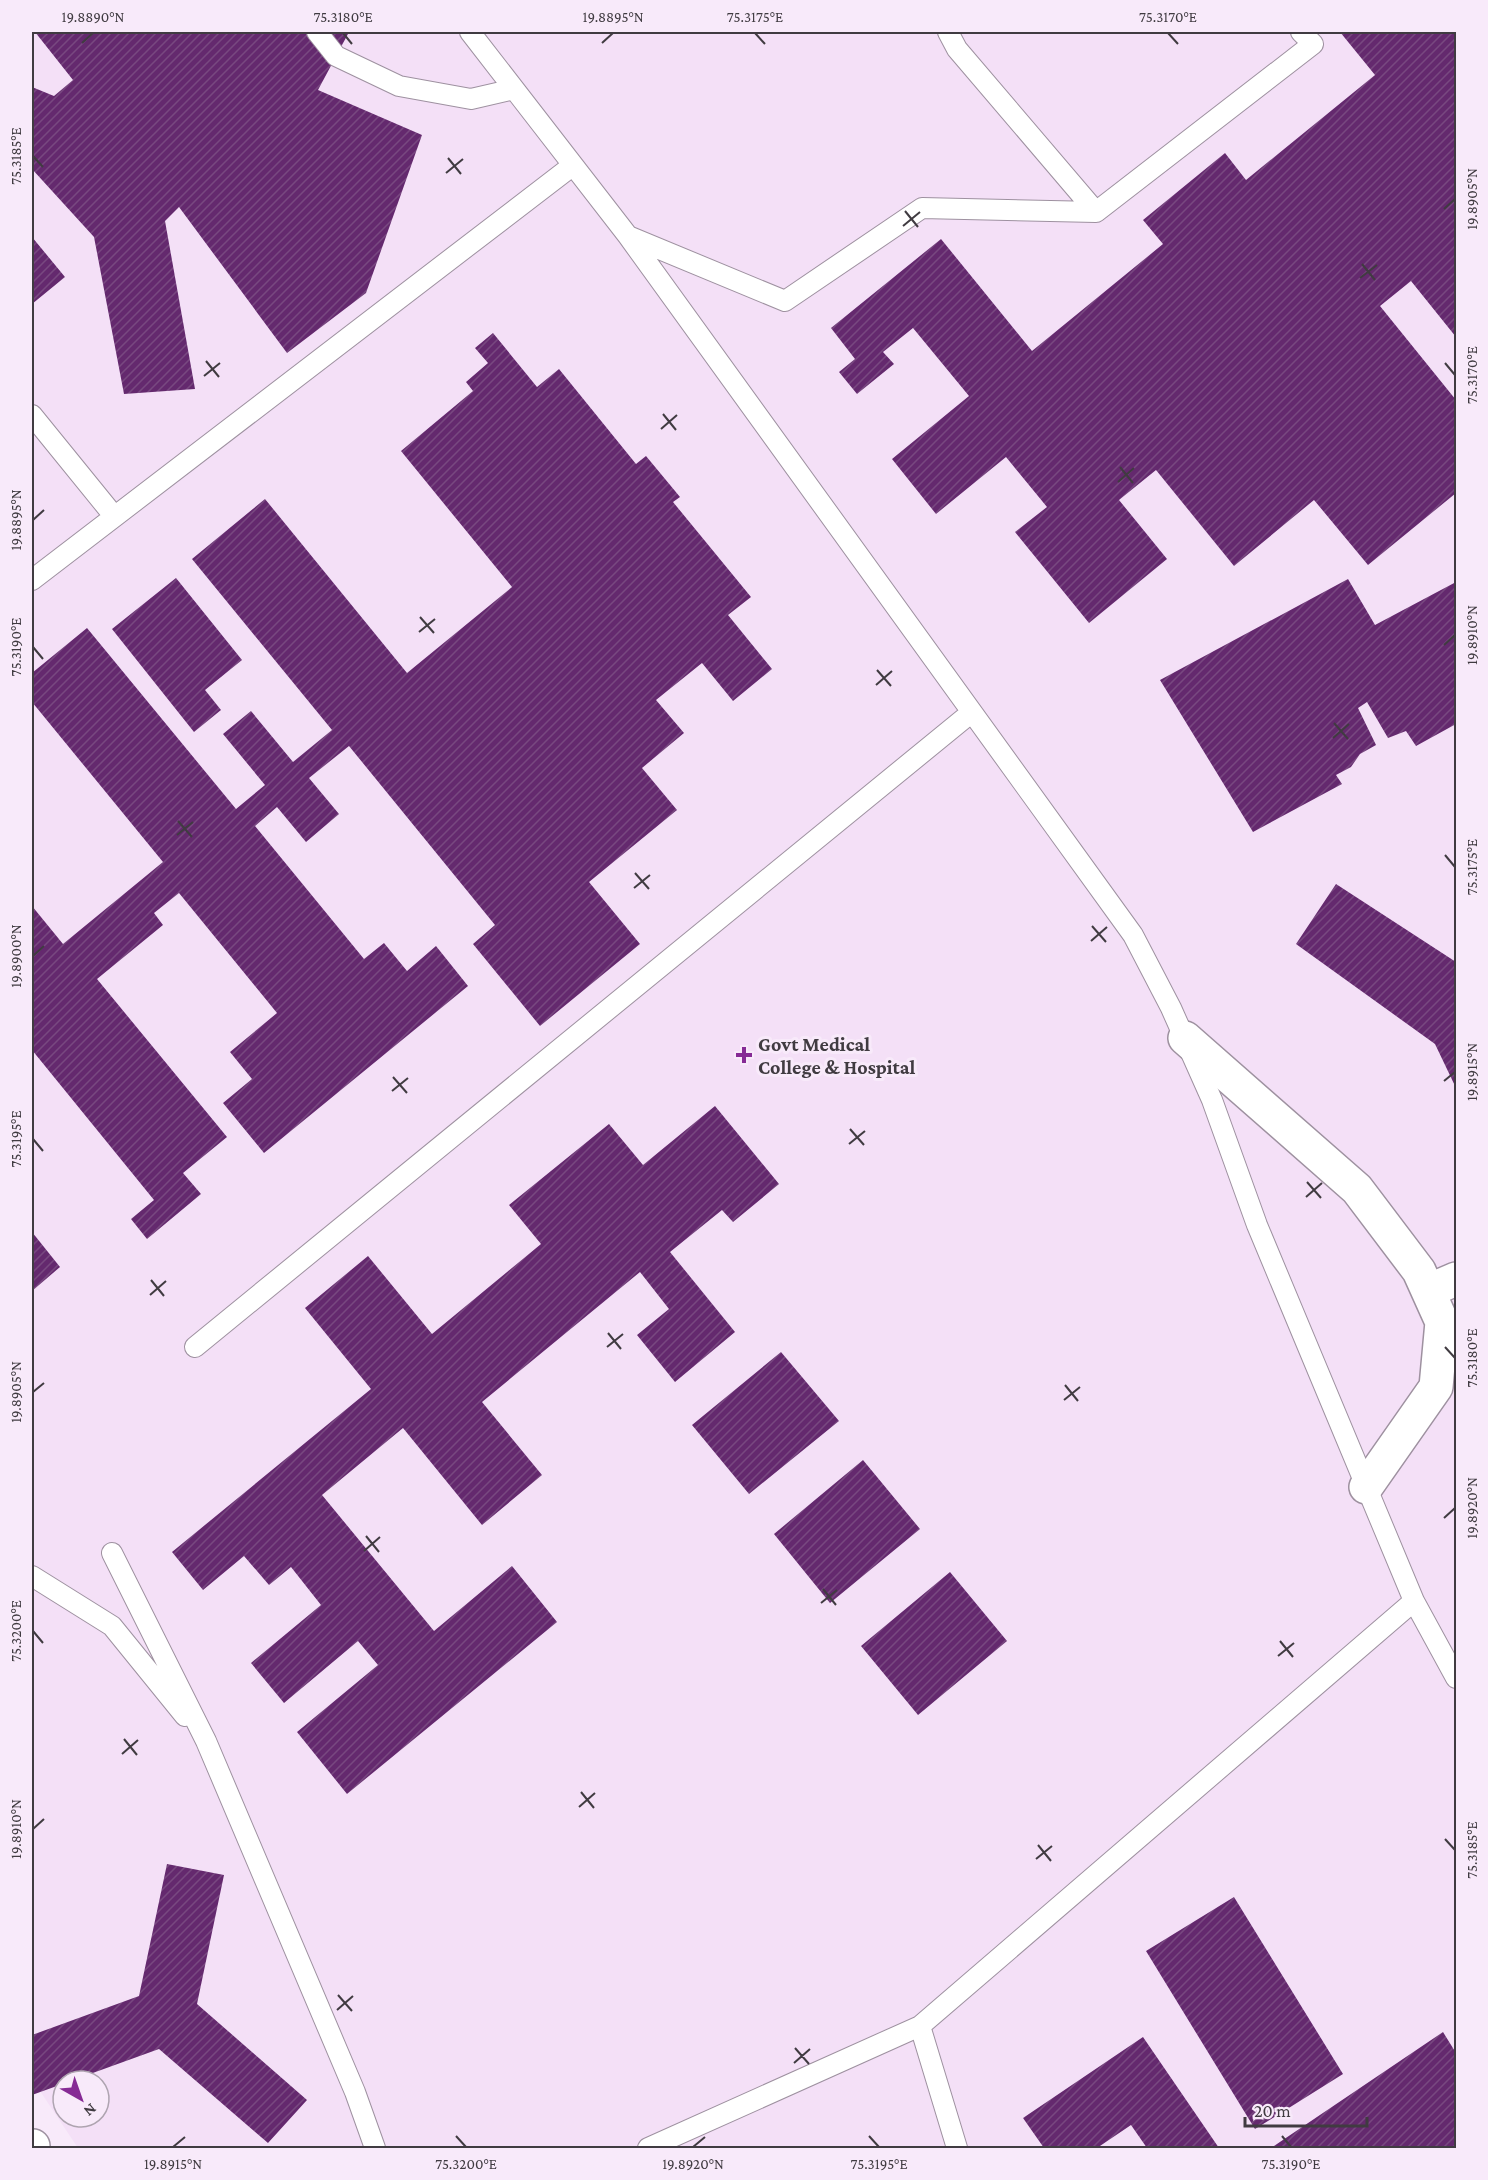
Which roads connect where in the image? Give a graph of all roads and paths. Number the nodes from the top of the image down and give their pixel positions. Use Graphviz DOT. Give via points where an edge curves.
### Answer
graph roads {
  1 [pos="317,32"];
  2 [pos="470,32"];
  3 [pos="948,32"];
  4 [pos="1301,32"];
  5 [pos="514,89"];
  6 [pos="572,166"];
  7 [pos="1096,212"];
  8 [pos="628,236"];
  9 [pos="32,415"];
  10 [pos="114,516"];
  11 [pos="32,580"];
  12 [pos="972,712"];
  13 [pos="1185,1038"];
  14 [pos="1442,1285"];
  15 [pos="195,1347"];
  16 [pos="1366,1487"];
  17 [pos="112,1552"];
  18 [pos="32,1576"];
  19 [pos="1414,1601"];
  20 [pos="1456,1678"];
  21 [pos="206,1741"];
  22 [pos="920,2026"];
  23 [pos="375,2148"];
  24 [pos="648,2148"];
  25 [pos="957,2148"];
  1 -- 5 [label="lane" via="336,56 399,86 471,99"];
  2 -- 5 [label="lane"];
  3 -- 7 [label="lane" via="957,50"];
  4 -- 7 [label="lane" via="1313,44"];
  5 -- 6 [label="lane"];
  6 -- 8 [label="lane"];
  6 -- 10 [label="lane"];
  7 -- 8 [label="lane" via="922,208 785,301"];
  8 -- 12 [label="lane"];
  9 -- 10 [label="lane"];
  10 -- 11 [label="lane"];
  12 -- 13 [label="lane" via="1132,935"];
  12 -- 15 [label="lane"];
  13 -- 14 [label="street" via="1357,1189 1419,1271"];
  13 -- 16 [label="lane" via="1257,1225"];
  14 -- 16 [label="street" via="1436,1387"];
  16 -- 19 [label="lane"];
  17 -- 21 [label="lane"];
  18 -- 21 [label="lane" via="112,1626"];
  19 -- 20 [label="lane"];
  19 -- 22 [label="lane"];
  21 -- 23 [label="lane" via="355,2092"];
  22 -- 24 [label="lane"];
  22 -- 25 [label="lane"];
}
